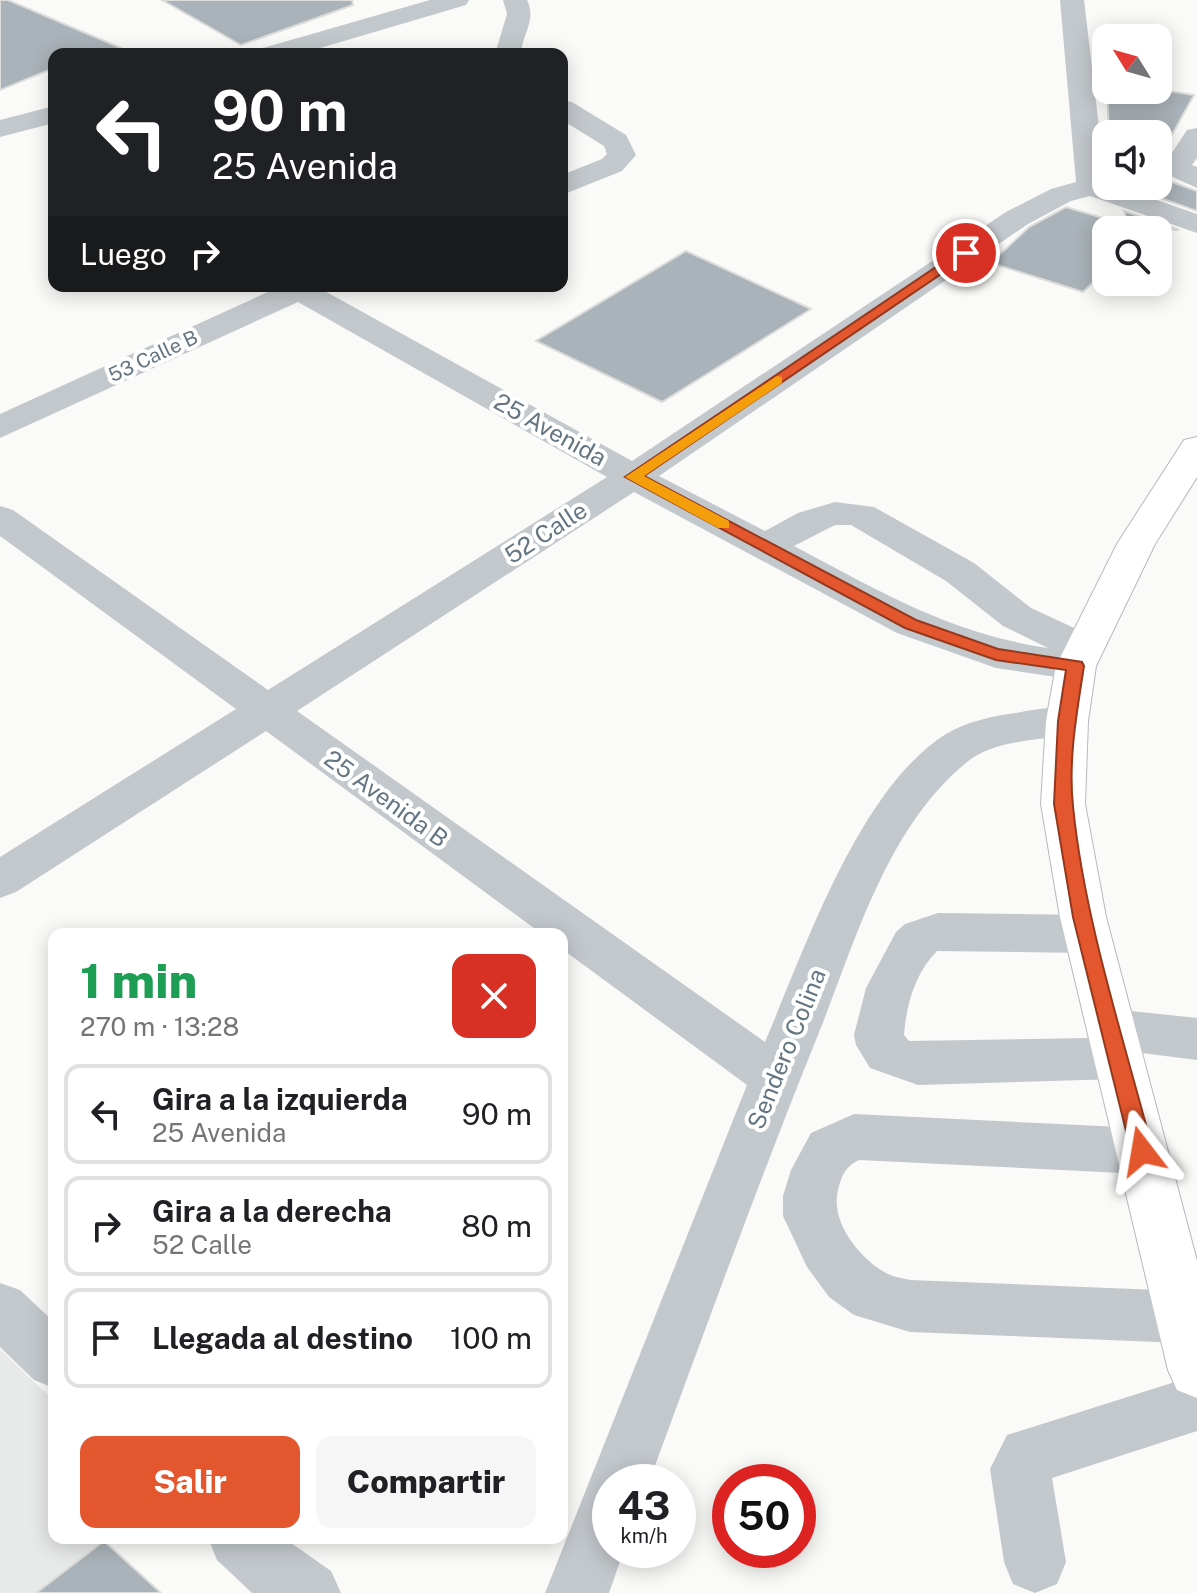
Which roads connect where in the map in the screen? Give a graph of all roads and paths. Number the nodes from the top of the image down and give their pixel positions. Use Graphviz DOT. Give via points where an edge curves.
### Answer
graph roads {
  1 [pos="361,0"];
  2 [pos="457,0"];
  3 [pos="515,0"];
  4 [pos="1072,0"];
  5 [pos="365,27"];
  6 [pos="293,48"];
  7 [pos="508,48"];
  8 [pos="568,112"];
  9 [pos="48,116"];
  10 [pos="0,129"];
  11 [pos="1197,136"];
  12 [pos="1197,179"];
  13 [pos="568,183"];
  14 [pos="1091,187"];
  15 [pos="1197,224"];
  16 [pos="290,292"];
  17 [pos="310,292"];
  18 [pos="0,427"];
  19 [pos="1197,448"];
  20 [pos="633,477"];
  21 [pos="0,518"];
  22 [pos="766,547"];
  23 [pos="1080,658"];
  24 [pos="266,713"];
  25 [pos="1067,721"];
  26 [pos="0,880"];
  27 [pos="567,928"];
  28 [pos="568,929"];
  29 [pos="1087,934"];
  30 [pos="1197,1039"];
  31 [pos="1115,1044"];
  32 [pos="775,1077"];
  33 [pos="1142,1151"];
  34 [pos="0,1309"];
  35 [pos="1183,1317"];
  36 [pos="48,1355"];
  37 [pos="1197,1370"];
  38 [pos="1197,1403"];
  39 [pos="626,1464"];
  40 [pos="245,1544"];
  41 [pos="592,1553"];
  42 [pos="1035,1562"];
  43 [pos="309,1593"];
  44 [pos="577,1593"];
  1 -- 5 [label="street"];
  2 -- 5 [label="street"];
  3 -- 7 [label="street" via="518,26"];
  4 -- 14 [label="street"];
  5 -- 6 [label="street"];
  8 -- 13 [label="street" via="616,141 622,155 612,165"];
  9 -- 10 [label="street"];
  11 -- 12 [label="street" via="1176,168"];
  14 -- 15 [label="street"];
  14 -- 20 [label="street, 52 Calle" via="1061,195 1017,218"];
  16 -- 18 [label="street, 53 Calle B"];
  17 -- 20 [label="street, 25 Avenida"];
  19 -- 23 [label="main road" via="1136,544"];
  20 -- 22 [label="street, 25 Avenida"];
  20 -- 24 [label="street, 52 Calle"];
  21 -- 24 [label="street, 25 Avenida B"];
  22 -- 23 [label="street, 25 Avenida" via="911,624 996,654"];
  22 -- 23 [label="street" via="831,513 861,515 960,572"];
  23 -- 25 [label="main road"];
  24 -- 26 [label="street, 52 Calle"];
  24 -- 27 [label="street, 25 Avenida B"];
  25 -- 29 [label="main road" via="1063,804"];
  25 -- 32 [label="street, Sendero Colina" via="999,730 953,750 917,784 859,876"];
  28 -- 32 [label="street, 25 Avenida B"];
  29 -- 31 [label="main road"];
  29 -- 31 [label="street" via="938,932 919,938 893,982 877,1028 881,1046 896,1059 918,1064"];
  30 -- 31 [label="street"];
  31 -- 33 [label="main road"];
  32 -- 39 [label="street, Sendero Colina"];
  33 -- 35 [label="main road"];
  33 -- 35 [label="street" via="854,1137 830,1149 817,1170 810,1216 849,1279 874,1297 910,1306"];
  34 -- 36 [label="street"];
  35 -- 37 [label="main road"];
  38 -- 42 [label="street" via="1022,1461"];
  40 -- 43 [label="street"];
  41 -- 44 [label="street"];
}
